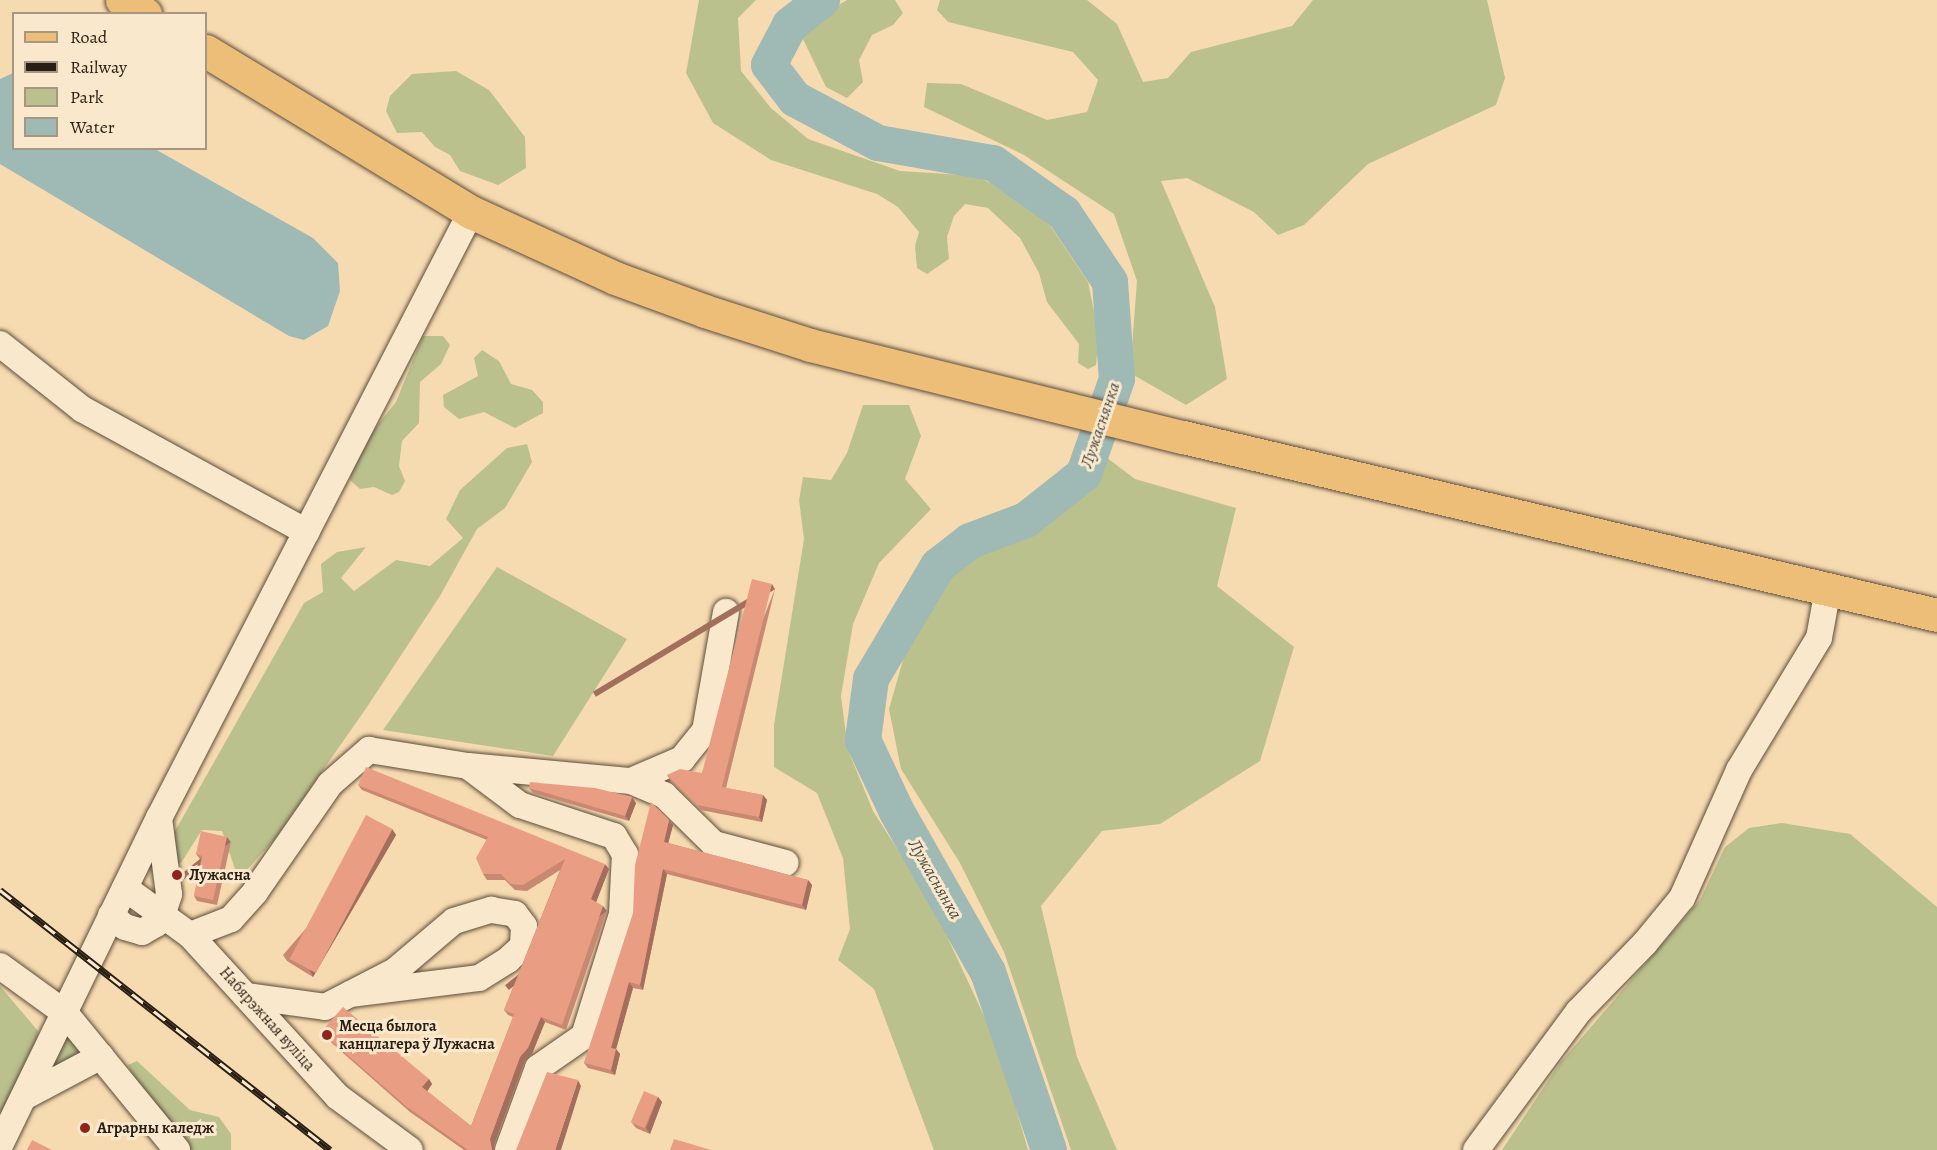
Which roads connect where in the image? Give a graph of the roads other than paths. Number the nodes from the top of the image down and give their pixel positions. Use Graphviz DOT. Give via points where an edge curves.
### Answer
graph roads {
  1 [pos="122,0"];
  2 [pos="142,12"];
  3 [pos="207,52"];
  4 [pos="471,212"];
  5 [pos="0,345"];
  6 [pos="307,532"];
  7 [pos="1828,589"];
  8 [pos="726,612"];
  9 [pos="1937,615"];
  10 [pos="468,766"];
  11 [pos="631,781"];
  12 [pos="159,818"];
  13 [pos="786,863"];
  14 [pos="125,888"];
  15 [pos="111,915"];
  16 [pos="162,916"];
  17 [pos="190,935"];
  18 [pos="0,966"];
  19 [pos="351,994"];
  20 [pos="246,996"];
  21 [pos="65,1013"];
  22 [pos="101,1056"];
  23 [pos="24,1096"];
  24 [pos="0,1145"];
  25 [pos="175,1149"];
  26 [pos="410,1150"];
  27 [pos="508,1150"];
  28 [pos="1476,1150"];
  1 -- 2 [label="main road"];
  3 -- 4 [label="main road"];
  4 -- 6 [label="street"];
  4 -- 7 [label="main road" via="615,278 810,345"];
  5 -- 6 [label="street" via="82,409"];
  6 -- 12 [label="street"];
  7 -- 9 [label="main road"];
  7 -- 28 [label="street" via="1819,638 1739,770 1682,898 1645,944 1578,1012"];
  8 -- 11 [label="street" via="705,731 682,759"];
  10 -- 11 [label="street"];
  10 -- 17 [label="street" via="369,750 330,784 231,920"];
  10 -- 27 [label="street" via="520,806 614,836 625,854 622,914 584,1036 538,1068"];
  11 -- 13 [label="street" via="664,795 714,844"];
  12 -- 14 [label="street"];
  12 -- 16 [label="street" via="169,894"];
  14 -- 15 [label="street"];
  14 -- 16 [label="street, Набярэжная вуліца"];
  15 -- 16 [label="street" via="125,927 142,932"];
  15 -- 21 [label="street"];
  16 -- 17 [label="street, Набярэжная вуліца"];
  17 -- 20 [label="street, Набярэжная вуліца"];
  18 -- 21 [label="street"];
  19 -- 19 [label="street" via="395,971 454,921 490,910 515,914 524,926 523,945 479,978"];
  19 -- 20 [label="street" via="325,1007"];
  20 -- 26 [label="street, Набярэжная вуліца" via="338,1097"];
  21 -- 22 [label="street"];
  21 -- 23 [label="street"];
  22 -- 23 [label="street"];
  22 -- 25 [label="street"];
  23 -- 24 [label="street"];
}
